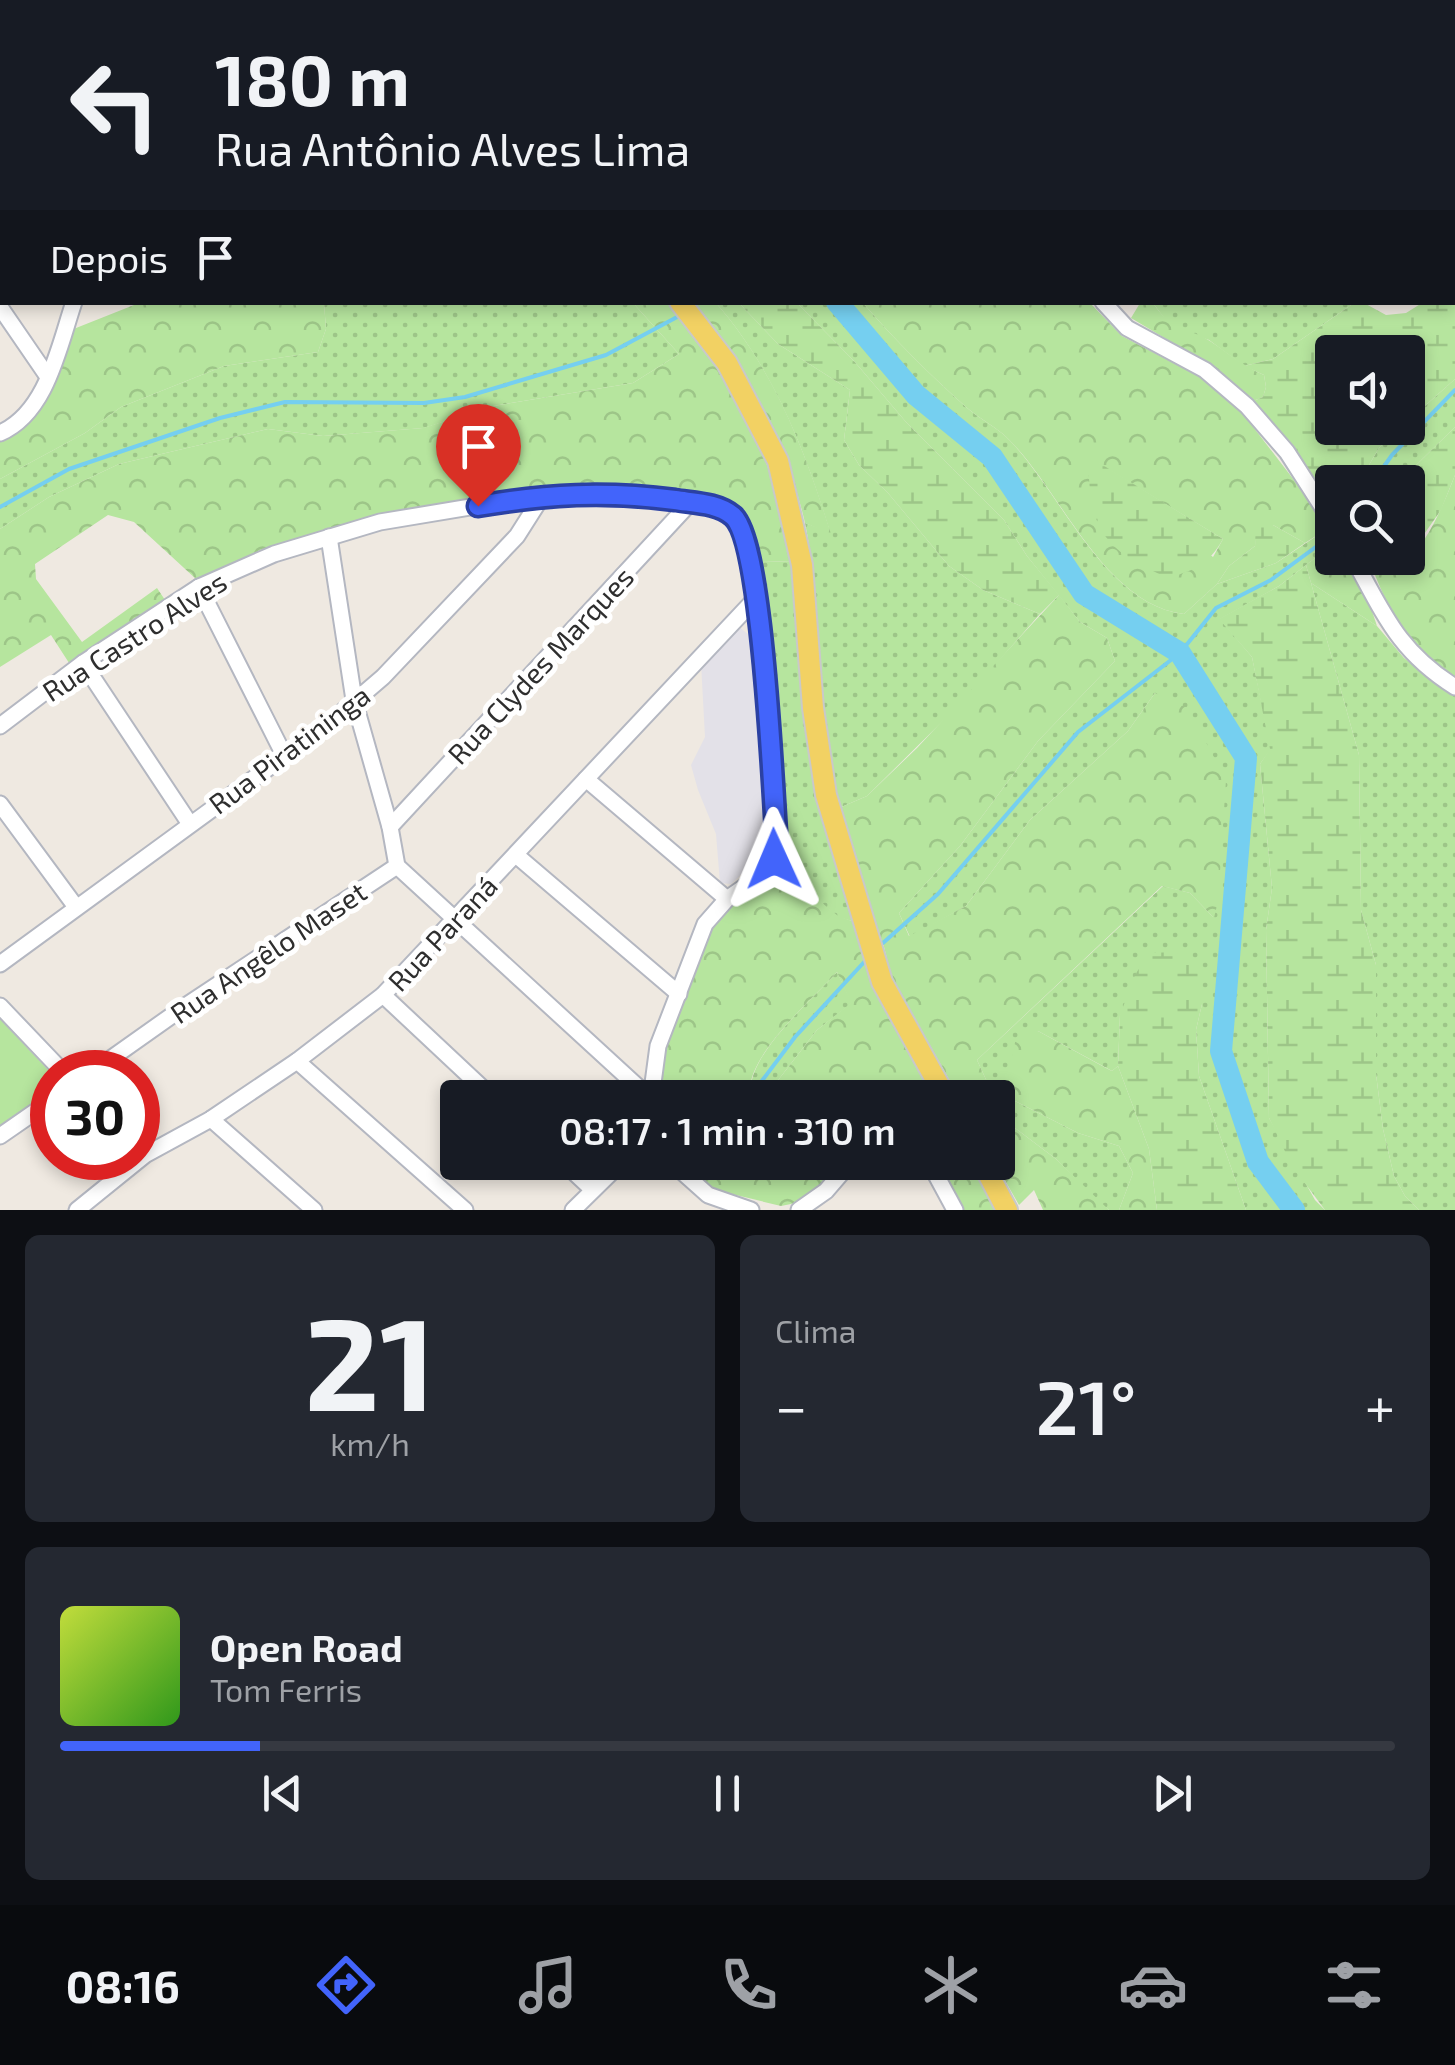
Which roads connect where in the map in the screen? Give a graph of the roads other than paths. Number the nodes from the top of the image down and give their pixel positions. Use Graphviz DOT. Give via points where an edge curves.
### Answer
graph roads {
  1 [pos="73,305"];
  2 [pos="682,305"];
  3 [pos="1106,305"];
  4 [pos="0,307"];
  5 [pos="48,377"];
  6 [pos="0,433"];
  7 [pos="543,495"];
  8 [pos="1315,496"];
  9 [pos="690,502"];
  10 [pos="329,536"];
  11 [pos="1362,575"];
  12 [pos="199,587"];
  13 [pos="757,597"];
  14 [pos="84,663"];
  15 [pos="1455,687"];
  16 [pos="354,700"];
  17 [pos="0,726"];
  18 [pos="284,754"];
  19 [pos="586,779"];
  20 [pos="0,804"];
  21 [pos="190,824"];
  22 [pos="390,827"];
  23 [pos="516,855"];
  24 [pos="397,866"];
  25 [pos="728,898"];
  26 [pos="76,907"];
  27 [pos="453,919"];
  28 [pos="0,964"];
  29 [pos="679,994"];
  30 [pos="382,995"];
  31 [pos="0,1006"];
  32 [pos="42,1050"];
  33 [pos="123,1050"];
  34 [pos="297,1061"];
  35 [pos="474,1080"];
  36 [pos="630,1080"];
  37 [pos="653,1080"];
  38 [pos="936,1080"];
  39 [pos="30,1115"];
  40 [pos="211,1119"];
  41 [pos="0,1136"];
  42 [pos="160,1143"];
  43 [pos="110,1180"];
  44 [pos="582,1180"];
  45 [pos="603,1180"];
  46 [pos="692,1180"];
  47 [pos="835,1180"];
  48 [pos="939,1180"];
  49 [pos="991,1180"];
  50 [pos="593,1190"];
  51 [pos="77,1210"];
  52 [pos="314,1210"];
  53 [pos="466,1210"];
  54 [pos="573,1210"];
  55 [pos="751,1210"];
  56 [pos="800,1210"];
  57 [pos="955,1210"];
  58 [pos="1007,1210"];
  1 -- 5 [label="street"];
  2 -- 38 [label="main road" via="728,364 778,461 802,565 830,811 882,982"];
  3 -- 8 [label="street" via="1127,328 1204,370 1247,406"];
  4 -- 5 [label="street"];
  5 -- 6 [label="street" via="35,404"];
  7 -- 9 [label="street, Rua Castro Alves"];
  7 -- 10 [label="street, Rua Castro Alves"];
  7 -- 16 [label="street, Rua Piratininga" via="517,536"];
  9 -- 13 [label="street, Rua Castro Alves" via="735,517 745,534"];
  9 -- 22 [label="street, Rua Clydes Marques"];
  10 -- 12 [label="street, Rua Castro Alves"];
  10 -- 16 [label="street"];
  11 -- 15 [label="street" via="1407,650"];
  12 -- 14 [label="street, Rua Castro Alves"];
  12 -- 18 [label="street"];
  13 -- 19 [label="street, Rua Paraná"];
  13 -- 25 [label="street" via="777,847 770,869"];
  14 -- 17 [label="street, Rua Castro Alves"];
  14 -- 21 [label="street"];
  16 -- 18 [label="street, Rua Piratininga"];
  16 -- 22 [label="street"];
  18 -- 21 [label="street, Rua Piratininga"];
  19 -- 23 [label="street, Rua Paraná"];
  19 -- 25 [label="street"];
  20 -- 26 [label="street"];
  21 -- 26 [label="street, Rua Piratininga"];
  22 -- 24 [label="street"];
  23 -- 27 [label="street, Rua Paraná"];
  23 -- 29 [label="street"];
  24 -- 27 [label="street"];
  24 -- 33 [label="street, Rua Angêlo Maset"];
  25 -- 29 [label="street" via="705,924"];
  26 -- 28 [label="street, Rua Piratininga"];
  27 -- 30 [label="street, Rua Paraná"];
  27 -- 36 [label="street"];
  29 -- 37 [label="street"];
  30 -- 34 [label="street, Rua Paraná"];
  30 -- 35 [label="street"];
  31 -- 32 [label="street"];
  34 -- 40 [label="street, Rua Paraná"];
  34 -- 53 [label="street"];
  39 -- 41 [label="street"];
  40 -- 42 [label="street, Rua Paraná"];
  40 -- 52 [label="street"];
  43 -- 51 [label="street, Rua Paraná"];
  44 -- 50 [label="street"];
  45 -- 50 [label="street"];
  46 -- 55 [label="street" via="708,1195"];
  47 -- 56 [label="street"];
  48 -- 57 [label="street"];
  49 -- 58 [label="main road"];
  50 -- 54 [label="street"];
}
